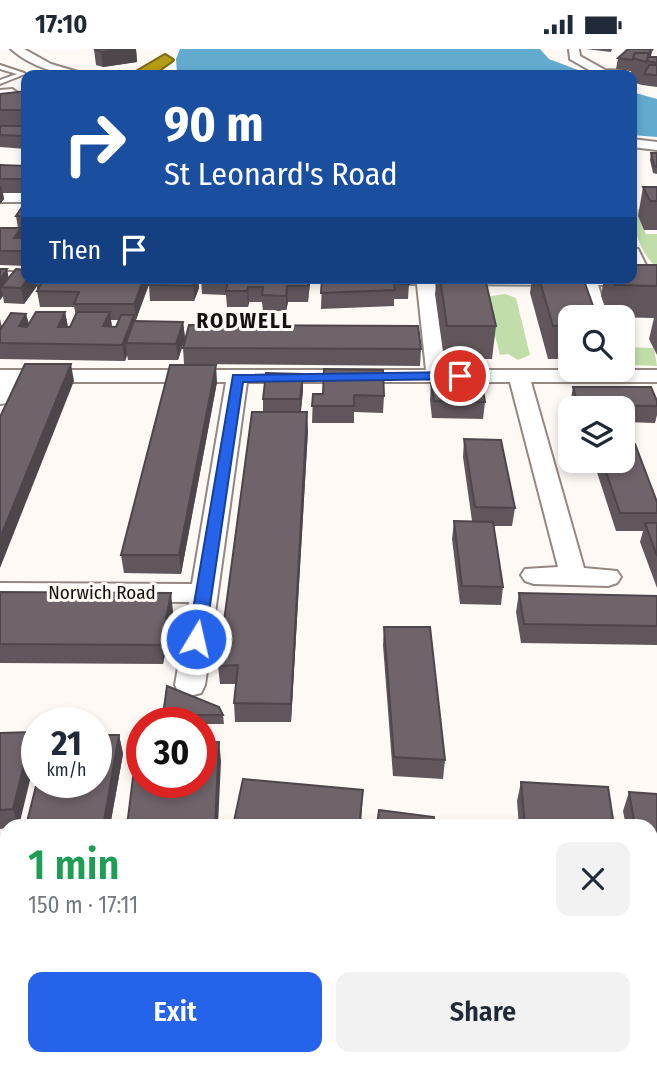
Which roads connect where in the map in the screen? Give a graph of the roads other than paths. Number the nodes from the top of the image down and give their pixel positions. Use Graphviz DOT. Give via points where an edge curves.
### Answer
graph roads {
  1 [pos="16,49"];
  2 [pos="574,49"];
  3 [pos="166,61"];
  4 [pos="47,66"];
  5 [pos="0,67"];
  6 [pos="52,70"];
  7 [pos="63,70"];
  8 [pos="149,70"];
  9 [pos="596,70"];
  10 [pos="21,74"];
  11 [pos="21,74"];
  12 [pos="637,75"];
  13 [pos="657,76"];
  14 [pos="0,82"];
  15 [pos="637,84"];
  16 [pos="657,89"];
  17 [pos="637,144"];
  18 [pos="657,146"];
  19 [pos="0,197"];
  20 [pos="21,197"];
  21 [pos="637,260"];
  22 [pos="0,277"];
  23 [pos="21,277"];
  24 [pos="650,279"];
  25 [pos="426,284"];
  26 [pos="589,284"];
  27 [pos="595,305"];
  28 [pos="558,374"];
  29 [pos="635,374"];
  30 [pos="6,376"];
  31 [pos="519,376"];
  32 [pos="657,376"];
  33 [pos="438,377"];
  34 [pos="237,378"];
  35 [pos="0,398"];
  36 [pos="534,575"];
  37 [pos="573,575"];
  38 [pos="608,577"];
  39 [pos="0,592"];
  40 [pos="203,593"];
  41 [pos="190,685"];
  1 -- 4 [label="street"];
  2 -- 9 [label="street" via="574,57"];
  3 -- 8 [label="highway"];
  4 -- 6 [label="street"];
  4 -- 7 [label="street"];
  5 -- 10 [label="lane"];
  11 -- 14 [label="lane"];
  12 -- 13 [label="street"];
  15 -- 16 [label="street"];
  17 -- 18 [label="street"];
  19 -- 20 [label="street"];
  21 -- 24 [label="street"];
  22 -- 23 [label="street"];
  25 -- 33 [label="street"];
  26 -- 27 [label="street"];
  28 -- 31 [label="street"];
  29 -- 32 [label="street"];
  30 -- 34 [label="street"];
  30 -- 35 [label="street"];
  31 -- 33 [label="street"];
  31 -- 37 [label="street"];
  33 -- 34 [label="street"];
  34 -- 40 [label="street"];
  36 -- 37 [label="street"];
  37 -- 38 [label="street"];
  39 -- 40 [label="street, Norwich Road"];
  40 -- 41 [label="street"];
}
